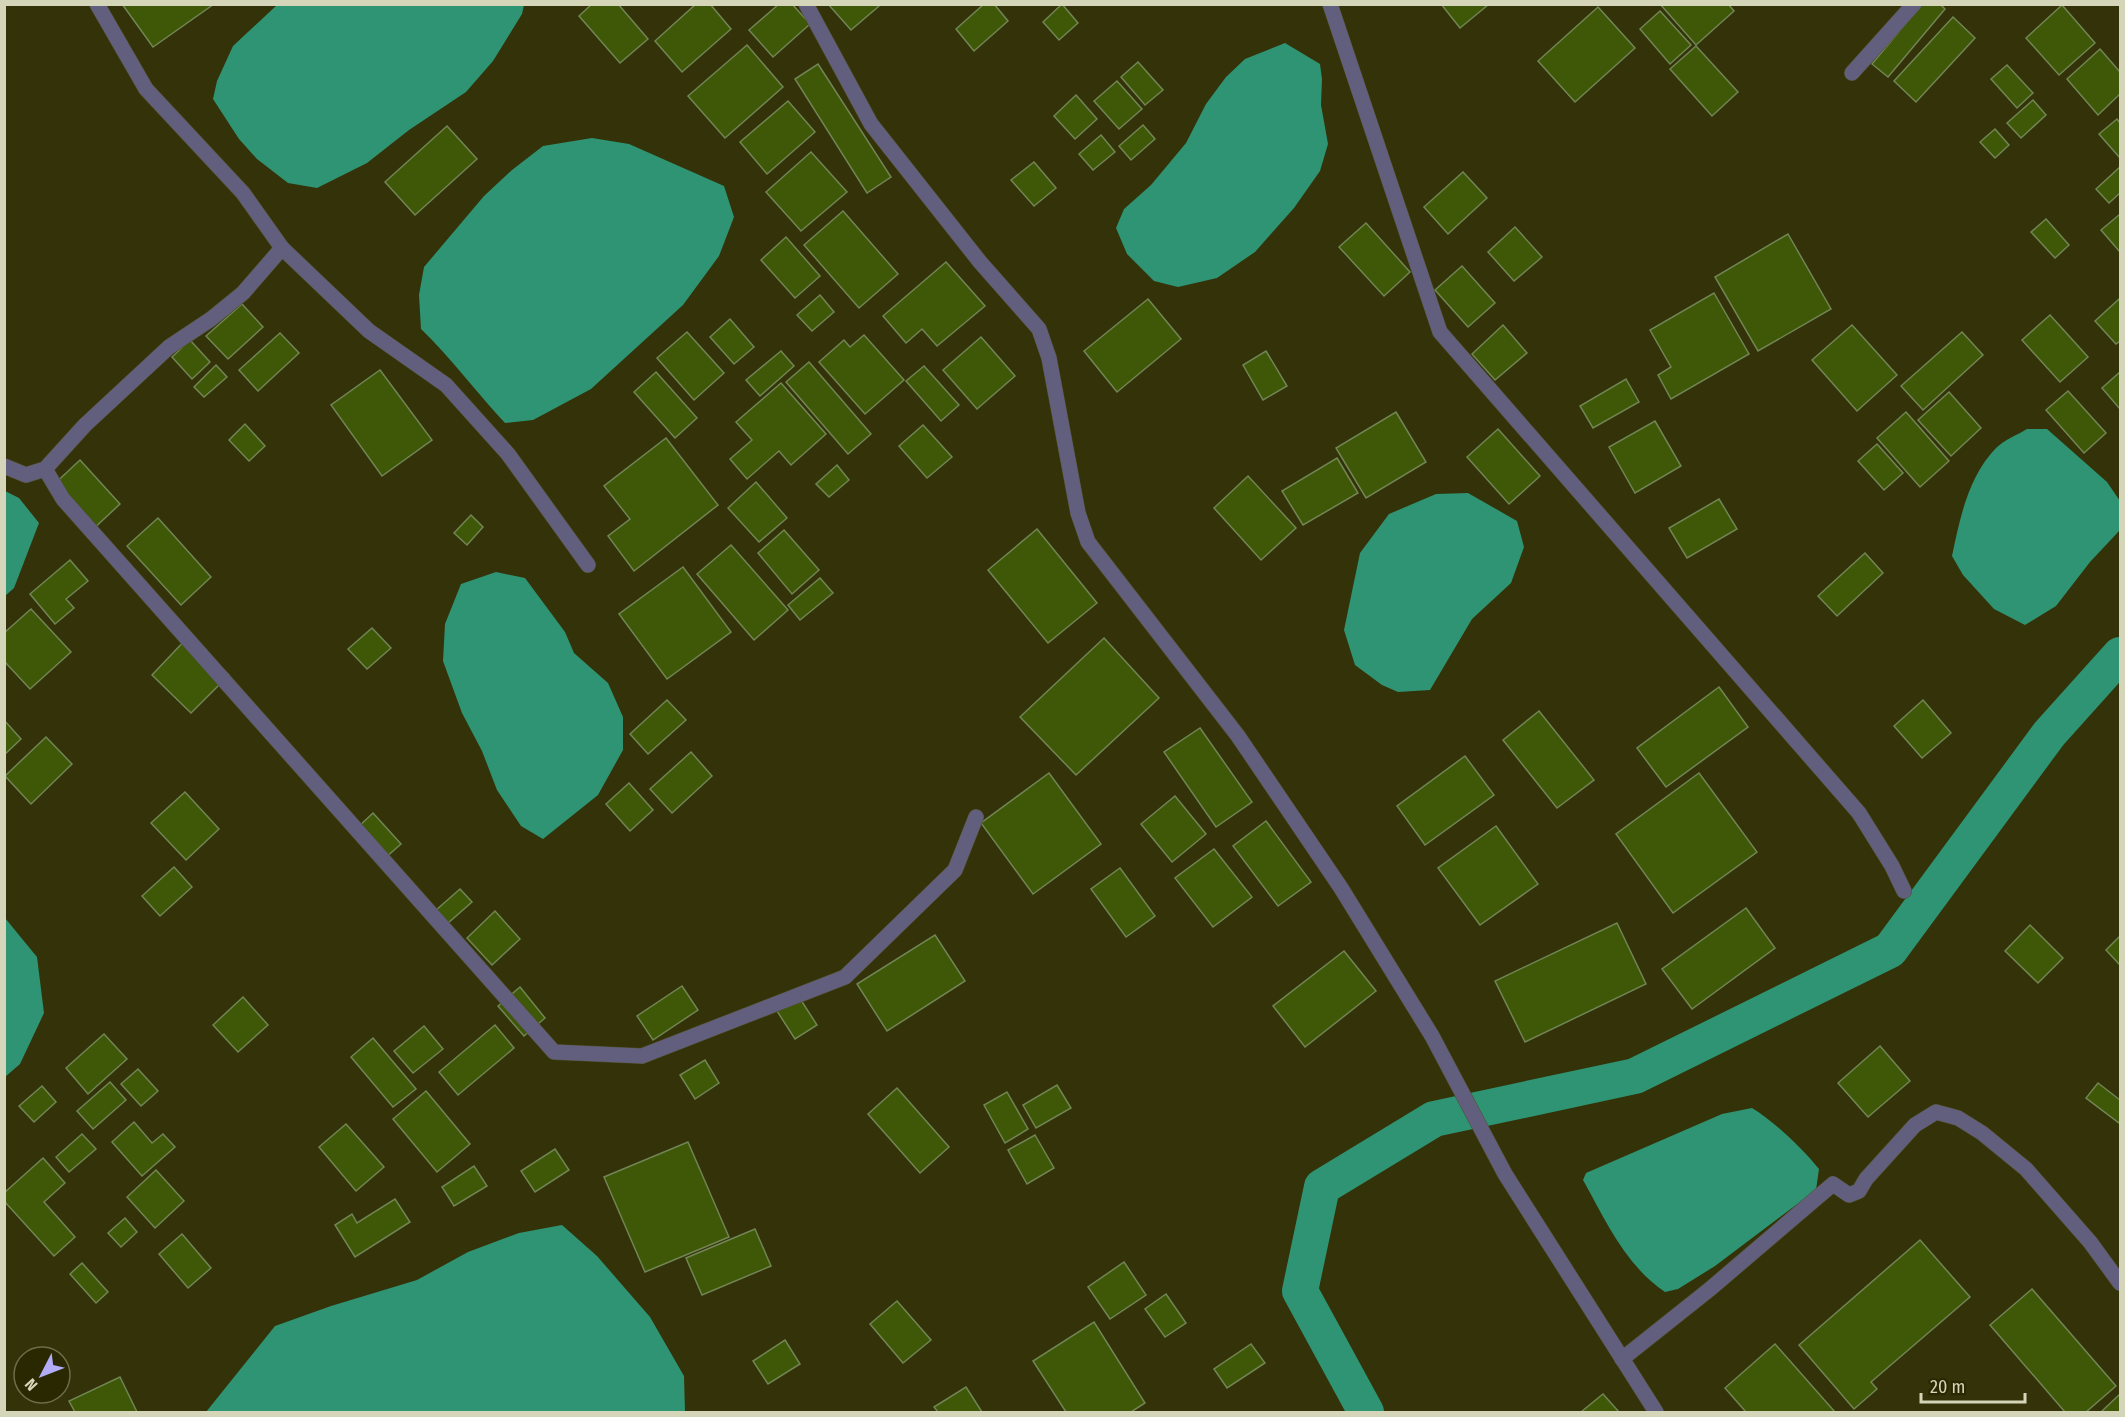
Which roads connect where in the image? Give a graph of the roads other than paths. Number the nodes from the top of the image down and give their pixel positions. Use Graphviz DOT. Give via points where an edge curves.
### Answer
graph roads {
  1 [pos="98,4"];
  2 [pos="806,4"];
  3 [pos="1330,4"];
  4 [pos="1914,4"];
  5 [pos="1852,73"];
  6 [pos="282,248"];
  7 [pos="4,466"];
  8 [pos="45,469"];
  9 [pos="588,565"];
  10 [pos="976,817"];
  11 [pos="1904,891"];
  12 [pos="2121,1283"];
  13 [pos="1622,1359"];
  14 [pos="1656,1413"];
  1 -- 6 [label="street" via="146,89 243,193"];
  2 -- 13 [label="street" via="871,124 980,262 1039,329 1049,358 1078,513 1088,543 1238,736 1341,888 1432,1036 1505,1174"];
  3 -- 11 [label="street" via="1440,333 1859,813"];
  4 -- 5 [label="street"];
  6 -- 8 [label="street" via="243,293 169,347"];
  6 -- 9 [label="street" via="369,332 446,385 508,454"];
  7 -- 8 [label="street" via="26,476"];
  8 -- 10 [label="street" via="71,508 554,1052 642,1056 845,977 955,870"];
  12 -- 13 [label="street" via="2026,1169 1982,1133 1936,1112 1915,1125 1859,1191 1849,1195 1833,1184"];
  13 -- 14 [label="street"];
}
